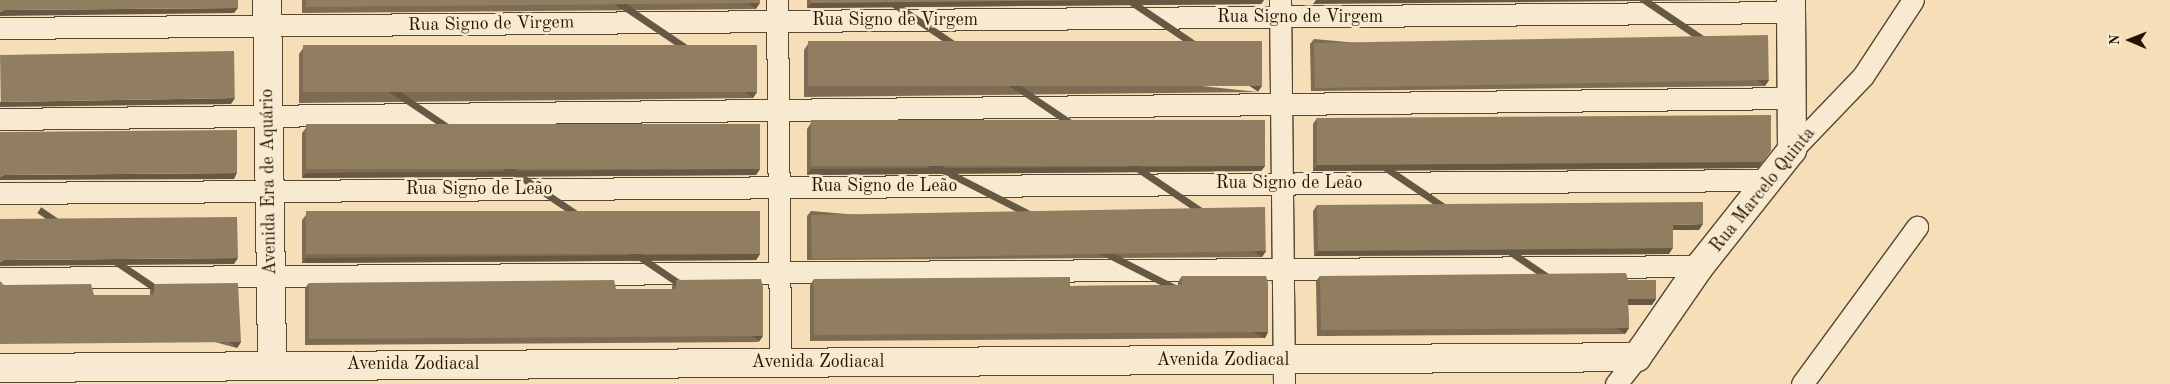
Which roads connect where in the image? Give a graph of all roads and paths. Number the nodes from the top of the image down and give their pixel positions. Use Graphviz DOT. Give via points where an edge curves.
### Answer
graph roads {
  1 [pos="777,0"];
  2 [pos="1913,0"];
  3 [pos="1791,6"];
  4 [pos="1280,8"];
  5 [pos="267,13"];
  6 [pos="777,21"];
  7 [pos="0,28"];
  8 [pos="1792,98"];
  9 [pos="1281,104"];
  10 [pos="778,110"];
  11 [pos="269,116"];
  12 [pos="0,119"];
  13 [pos="1792,150"];
  14 [pos="1769,180"];
  15 [pos="1282,183"];
  16 [pos="779,187"];
  17 [pos="269,191"];
  18 [pos="0,193"];
  19 [pos="1917,227"];
  20 [pos="1700,266"];
  21 [pos="1283,269"];
  22 [pos="779,272"];
  23 [pos="270,276"];
  24 [pos="0,278"];
  25 [pos="1637,357"];
  26 [pos="780,362"];
  27 [pos="0,368"];
  28 [pos="1284,372"];
  29 [pos="272,374"];
  30 [pos="1616,384"];
  31 [pos="1802,384"];
  1 -- 6 [label="street"];
  2 -- 13 [label="street, Rua Marcelo Quinta" via="1862,76"];
  3 -- 4 [label="street, Rua Signo de Virgem"];
  3 -- 8 [label="street"];
  4 -- 6 [label="street, Rua Signo de Virgem"];
  4 -- 9 [label="street"];
  5 -- 6 [label="street, Rua Signo de Virgem"];
  5 -- 7 [label="street, Rua Signo de Virgem"];
  5 -- 11 [label="street, Avenida Era de Aquário"];
  6 -- 10 [label="street"];
  8 -- 9 [label="street"];
  8 -- 13 [label="street"];
  9 -- 10 [label="street"];
  9 -- 15 [label="street"];
  10 -- 11 [label="street"];
  10 -- 16 [label="street"];
  11 -- 12 [label="street"];
  11 -- 17 [label="street, Avenida Era de Aquário"];
  13 -- 14 [label="street, Rua Marcelo Quinta"];
  14 -- 15 [label="street, Rua Signo de Leão"];
  14 -- 20 [label="street, Rua Marcelo Quinta"];
  15 -- 16 [label="street, Rua Signo de Leão"];
  15 -- 21 [label="street"];
  16 -- 17 [label="street, Rua Signo de Leão"];
  16 -- 22 [label="street"];
  17 -- 18 [label="street, Rua Signo de Leão"];
  17 -- 23 [label="street, Avenida Era de Aquário"];
  19 -- 31 [label="street"];
  20 -- 21 [label="street"];
  20 -- 25 [label="street, Rua Marcelo Quinta"];
  21 -- 22 [label="street"];
  21 -- 28 [label="street"];
  22 -- 23 [label="street"];
  22 -- 26 [label="street"];
  23 -- 24 [label="street"];
  23 -- 29 [label="street, Avenida Era de Aquário"];
  25 -- 28 [label="street, Avenida Zodiacal"];
  25 -- 30 [label="street, Rua Marcelo Quinta"];
  26 -- 28 [label="street, Avenida Zodiacal"];
  26 -- 29 [label="street, Avenida Zodiacal"];
  27 -- 29 [label="street, Avenida Zodiacal"];
}
